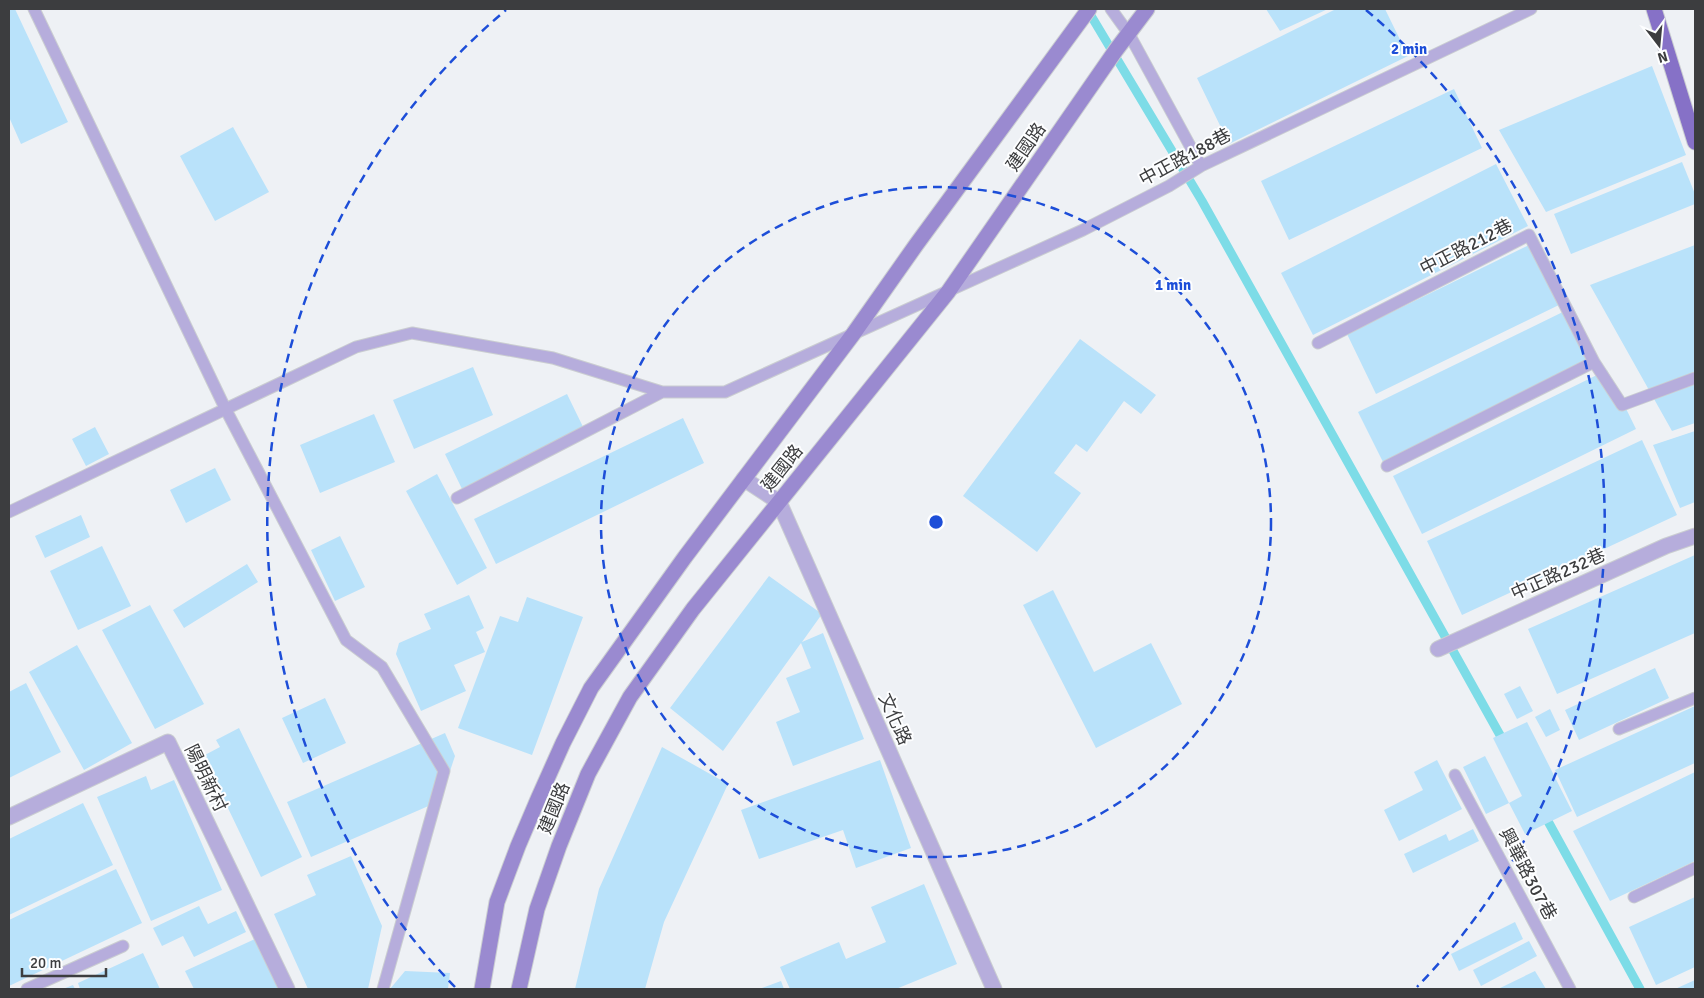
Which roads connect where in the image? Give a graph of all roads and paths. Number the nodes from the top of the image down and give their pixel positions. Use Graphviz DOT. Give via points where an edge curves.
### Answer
graph roads {
  1 [pos="34,9"];
  2 [pos="1089,9"];
  3 [pos="1111,9"];
  4 [pos="1147,9"];
  5 [pos="1531,9"];
  6 [pos="1654,9"];
  7 [pos="1129,34"];
  8 [pos="1695,142"];
  9 [pos="1201,166"];
  10 [pos="948,292"];
  11 [pos="854,333"];
  12 [pos="1318,343"];
  13 [pos="1594,362"];
  14 [pos="1695,378"];
  15 [pos="662,392"];
  16 [pos="225,408"];
  17 [pos="1387,466"];
  18 [pos="744,478"];
  19 [pos="457,498"];
  20 [pos="779,502"];
  21 [pos="9,512"];
  22 [pos="1695,536"];
  23 [pos="1438,649"];
  24 [pos="1695,698"];
  25 [pos="1619,729"];
  26 [pos="1455,775"];
  27 [pos="9,817"];
  28 [pos="1695,868"];
  29 [pos="1634,897"];
  30 [pos="123,946"];
  31 [pos="27,989"];
  32 [pos="286,989"];
  33 [pos="383,989"];
  34 [pos="482,989"];
  35 [pos="519,989"];
  36 [pos="994,989"];
  37 [pos="1570,989"];
  1 -- 16 [label="lane"];
  2 -- 11 [label="street, 建國路"];
  3 -- 7 [label="lane"];
  4 -- 7 [label="street, 建國路"];
  5 -- 9 [label="lane, 中正路188巷"];
  6 -- 8 [label="main road"];
  7 -- 9 [label="lane"];
  7 -- 10 [label="street, 建國路"];
  9 -- 10 [label="lane, 中正路188巷" via="1083,230"];
  10 -- 11 [label="lane, 中正路188巷"];
  10 -- 20 [label="street, 建國路"];
  11 -- 15 [label="lane, 中正路188巷" via="725,392"];
  11 -- 18 [label="street, 建國路"];
  12 -- 13 [label="lane, 中正路212巷" via="1530,235"];
  13 -- 14 [label="lane, 中正路212巷" via="1622,405"];
  13 -- 17 [label="lane"];
  15 -- 16 [label="lane" via="553,358 412,333 356,347"];
  15 -- 19 [label="lane"];
  16 -- 21 [label="lane"];
  16 -- 33 [label="lane" via="346,640 382,667 444,771"];
  18 -- 20 [label="street"];
  18 -- 34 [label="street, 建國路" via="591,688 562,743 497,902"];
  20 -- 35 [label="street, 建國路" via="693,609 630,697 588,774 537,909"];
  20 -- 36 [label="street, 文化路"];
  22 -- 23 [label="street, 中正路232巷" via="1666,546"];
  24 -- 25 [label="lane"];
  26 -- 37 [label="lane, 興華路307巷"];
  27 -- 32 [label="street, 陽明新村" via="168,742"];
  28 -- 29 [label="lane"];
  30 -- 31 [label="lane"];
}
